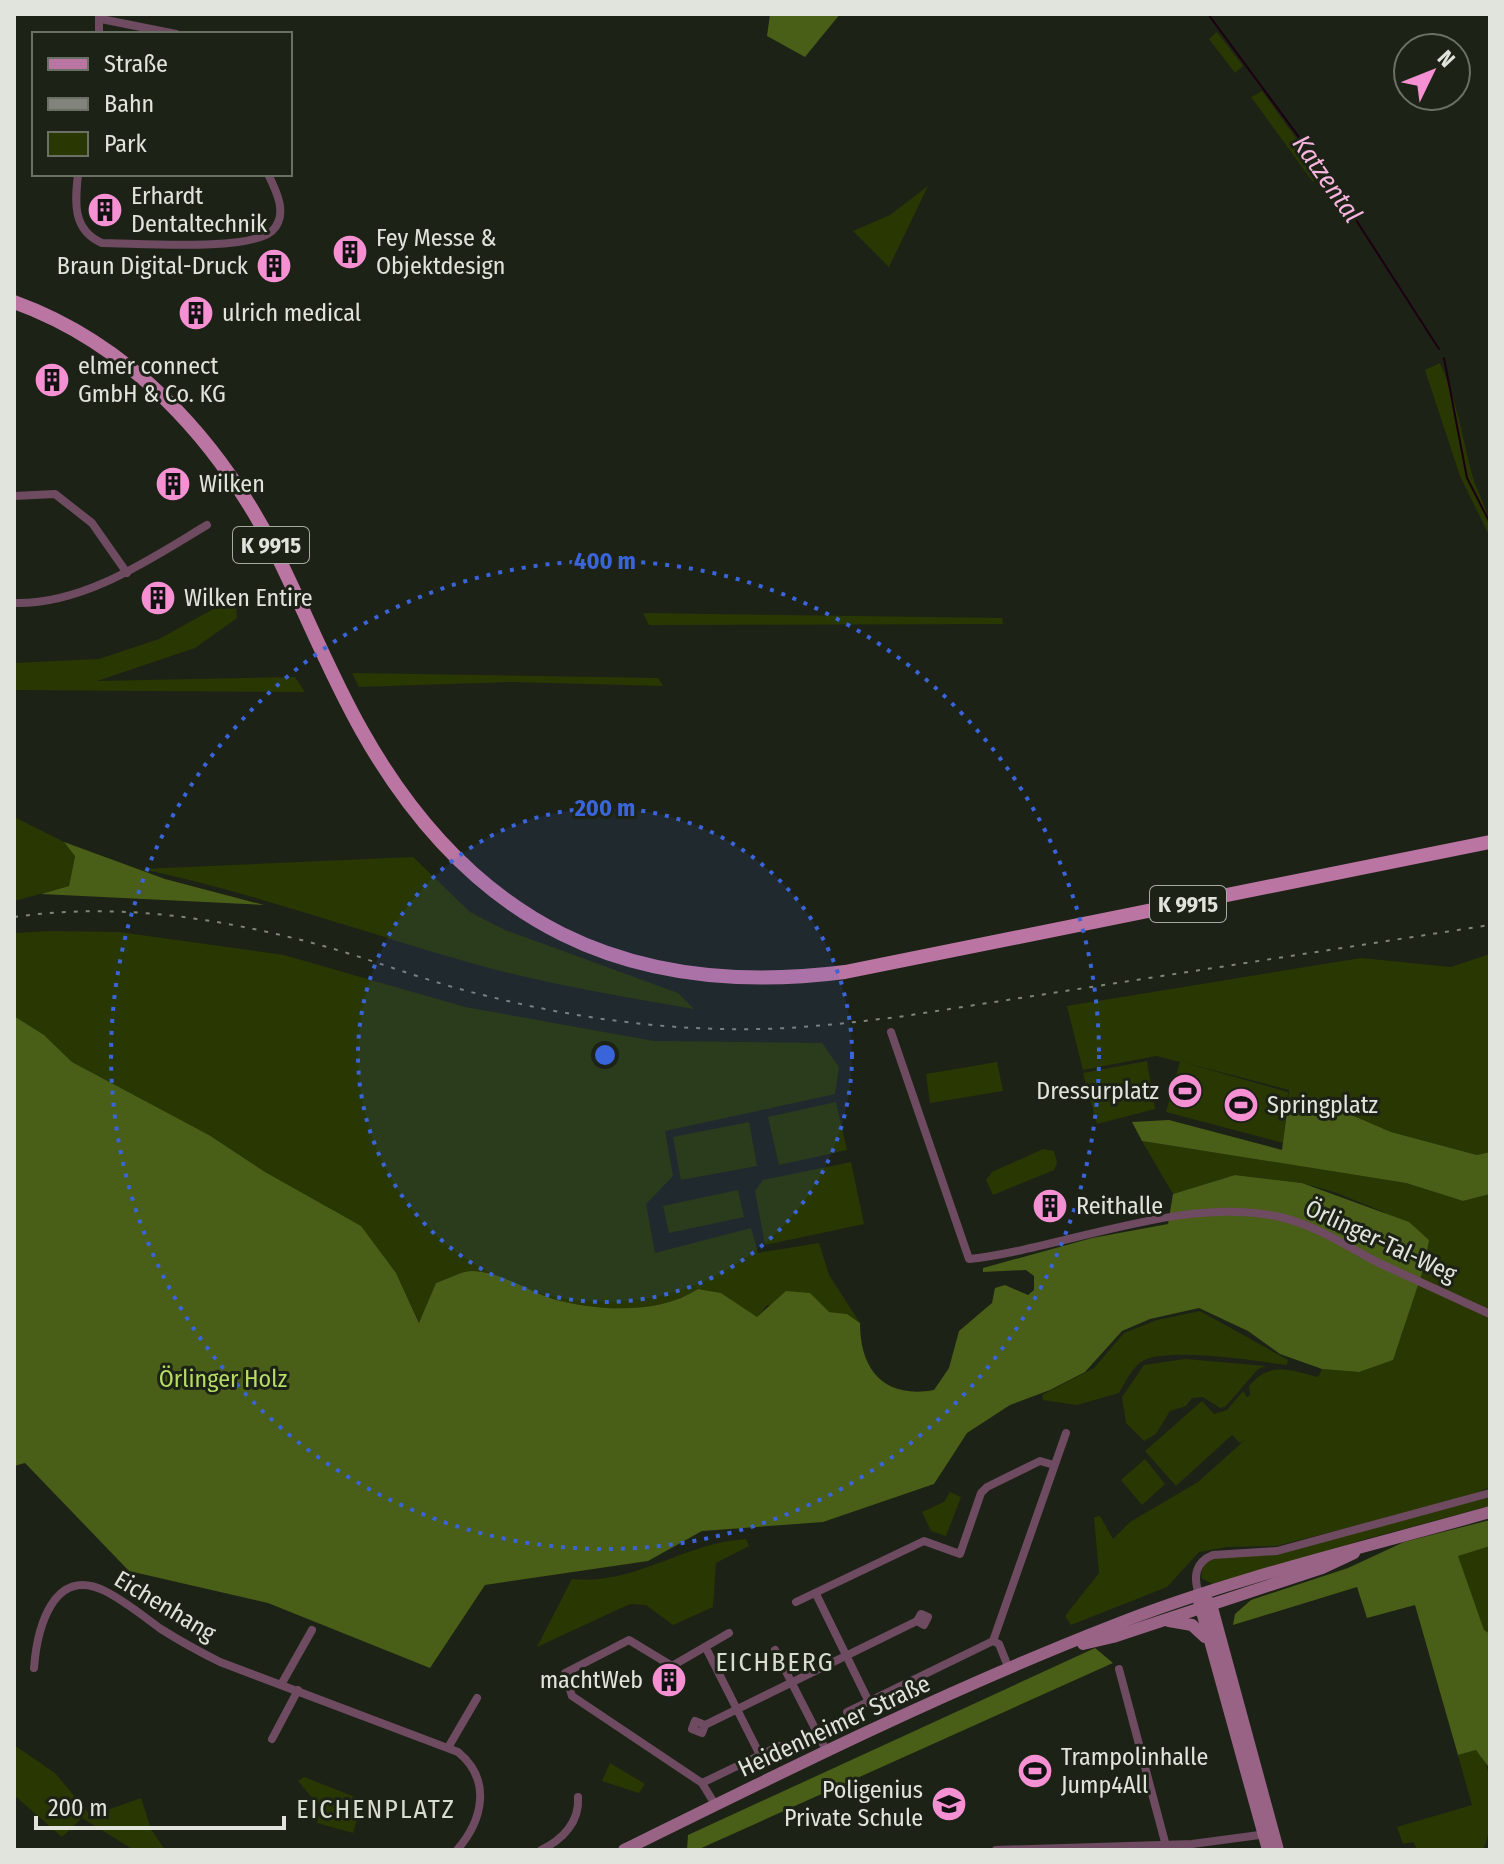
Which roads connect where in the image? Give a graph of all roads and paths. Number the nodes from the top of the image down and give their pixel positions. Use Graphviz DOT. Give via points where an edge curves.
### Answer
graph roads {
  1 [pos="100,17"];
  2 [pos="167,32"];
  3 [pos="78,176"];
  4 [pos="269,176"];
  5 [pos="14,302"];
  6 [pos="14,496"];
  7 [pos="207,525"];
  8 [pos="127,573"];
  9 [pos="14,603"];
  10 [pos="1490,842"];
  11 [pos="891,1032"];
  12 [pos="1490,1314"];
  13 [pos="1066,1433"];
  14 [pos="1054,1465"];
  15 [pos="1490,1493"];
  16 [pos="1490,1512"];
  17 [pos="1367,1546"];
  18 [pos="816,1594"];
  19 [pos="1199,1594"];
  20 [pos="1229,1598"];
  21 [pos="796,1602"];
  22 [pos="1205,1606"];
  23 [pos="917,1621"];
  24 [pos="1161,1621"];
  25 [pos="312,1630"];
  26 [pos="729,1633"];
  27 [pos="1213,1638"];
  28 [pos="993,1641"];
  29 [pos="1065,1647"];
  30 [pos="706,1648"];
  31 [pos="775,1650"];
  32 [pos="845,1655"];
  33 [pos="34,1668"];
  34 [pos="1009,1669"];
  35 [pos="1119,1669"];
  36 [pos="792,1681"];
  37 [pos="282,1683"];
  38 [pos="298,1690"];
  39 [pos="477,1698"];
  40 [pos="868,1700"];
  41 [pos="847,1712"];
  42 [pos="739,1714"];
  43 [pos="705,1725"];
  44 [pos="272,1739"];
  45 [pos="449,1746"];
  46 [pos="779,1746"];
  47 [pos="827,1752"];
  48 [pos="760,1755"];
  49 [pos="702,1783"];
  50 [pos="578,1797"];
  51 [pos="716,1806"];
  52 [pos="1269,1834"];
  53 [pos="1166,1846"];
  54 [pos="457,1850"];
  55 [pos="541,1850"];
  56 [pos="624,1850"];
  57 [pos="996,1850"];
  58 [pos="1268,1850"];
  59 [pos="1278,1850"];
  1 -- 2 [label="street"];
  3 -- 4 [label="street" via="77,217 89,236 102,243 245,243 272,231 279,220 282,211"];
  5 -- 10 [label="main road, K 9915" via="98,343 171,403 223,463 272,545 377,755 427,829 488,887 522,911 627,961 670,972 748,978 860,969"];
  6 -- 8 [label="street" via="55,494 92,523"];
  7 -- 8 [label="street"];
  8 -- 9 [label="street" via="71,594"];
  11 -- 12 [label="street, Örlinger-Tal-Weg" via="969,1259 1006,1255 1132,1222 1238,1212 1280,1217 1325,1232"];
  13 -- 14 [label="street"];
  14 -- 18 [label="street" via="1040,1461 987,1487 960,1554 924,1541"];
  14 -- 28 [label="street"];
  15 -- 19 [label="street" via="1277,1551 1213,1555 1198,1567"];
  16 -- 17 [label="main road, Heidenheimer Straße"];
  17 -- 19 [label="main road, Heidenheimer Straße"];
  17 -- 20 [label="main road, Heidenheimer Straße" via="1322,1568"];
  18 -- 21 [label="street"];
  18 -- 32 [label="street"];
  19 -- 22 [label="main road"];
  19 -- 29 [label="main road, Heidenheimer Straße"];
  20 -- 22 [label="main road, Heidenheimer Straße"];
  20 -- 27 [label="main road" via="1220,1608"];
  22 -- 24 [label="main road, Heidenheimer Straße"];
  22 -- 27 [label="main road"];
  23 -- 32 [label="street"];
  24 -- 27 [label="main road" via="1192,1625"];
  24 -- 29 [label="main road, Heidenheimer Straße"];
  25 -- 37 [label="street"];
  26 -- 30 [label="street"];
  27 -- 52 [label="main road"];
  28 -- 34 [label="street"];
  28 -- 40 [label="street"];
  29 -- 34 [label="main road, Heidenheimer Straße"];
  30 -- 42 [label="street"];
  30 -- 49 [label="street" via="672,1666 629,1640 565,1673 572,1696"];
  31 -- 36 [label="street"];
  32 -- 36 [label="street"];
  32 -- 40 [label="street"];
  33 -- 37 [label="street, Eichenhang" via="55,1596 85,1585 103,1590 207,1656"];
  34 -- 47 [label="main road, Heidenheimer Straße"];
  35 -- 53 [label="street"];
  36 -- 42 [label="street"];
  36 -- 47 [label="street"];
  37 -- 38 [label="street, Eichenhang"];
  38 -- 44 [label="street"];
  38 -- 45 [label="street, Eichenhang"];
  39 -- 45 [label="street"];
  40 -- 41 [label="street"];
  42 -- 43 [label="street"];
  42 -- 48 [label="street"];
  45 -- 54 [label="street, Eichenhang" via="472,1765 482,1790 475,1823"];
  46 -- 48 [label="street"];
  47 -- 51 [label="main road, Heidenheimer Straße"];
  48 -- 49 [label="street"];
  49 -- 51 [label="street"];
  50 -- 55 [label="street" via="564,1837"];
  51 -- 56 [label="main road, Heidenheimer Straße"];
  52 -- 53 [label="street"];
  52 -- 58 [label="main road"];
  52 -- 59 [label="main road"];
  53 -- 57 [label="street"];
}
